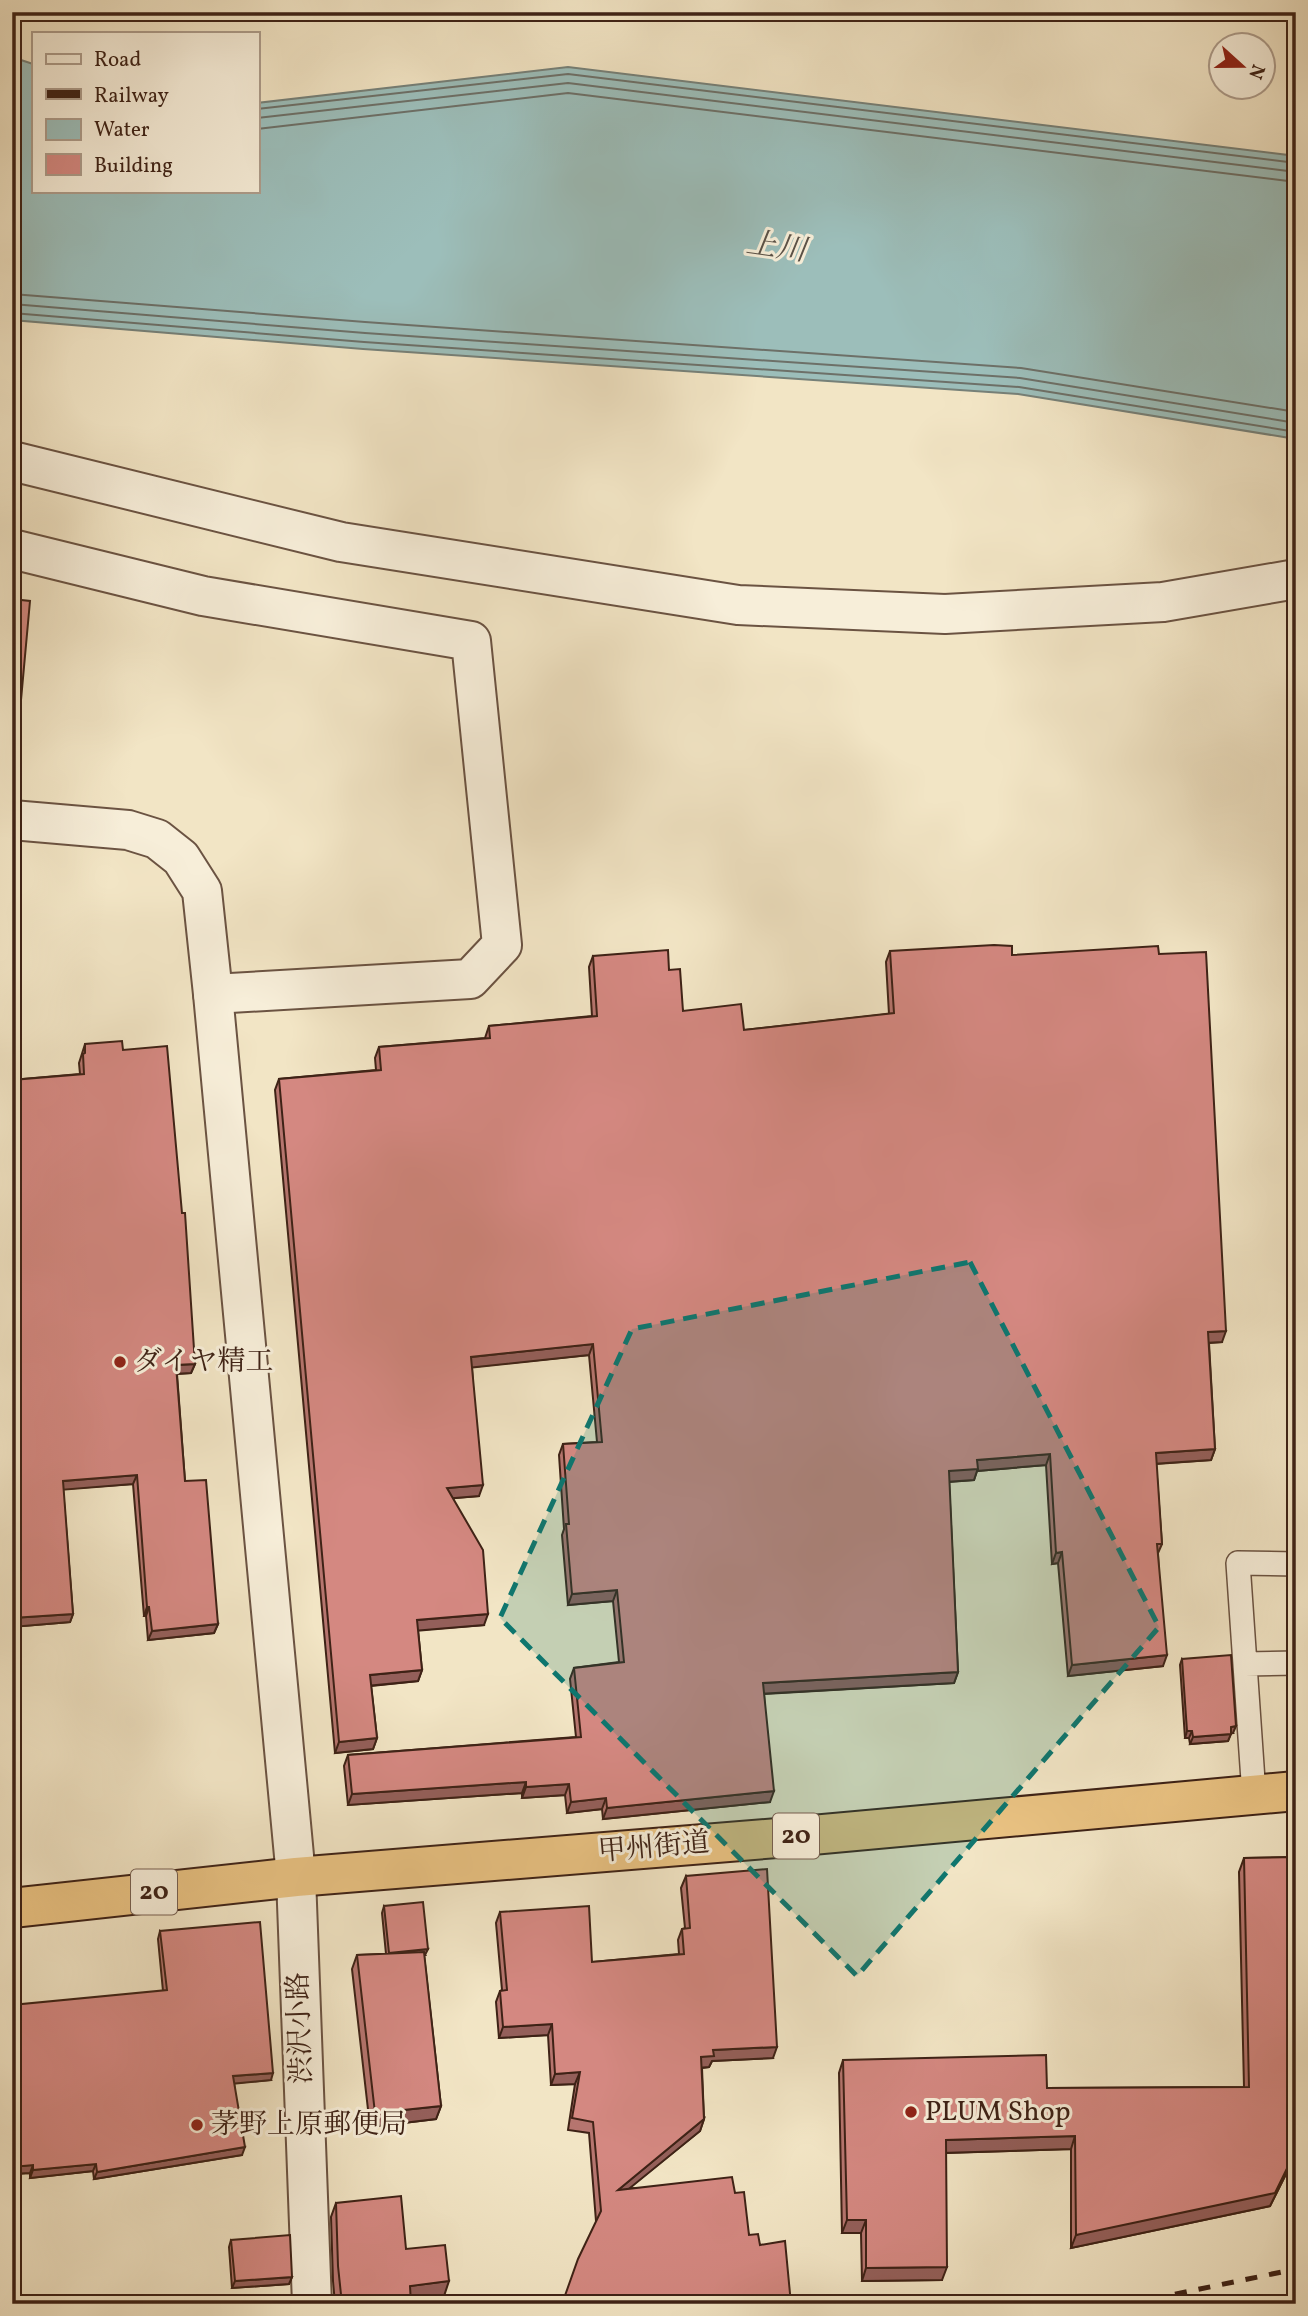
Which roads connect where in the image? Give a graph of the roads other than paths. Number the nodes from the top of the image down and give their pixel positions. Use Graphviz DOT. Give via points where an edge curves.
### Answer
graph roads {
  1 [pos="12,461"];
  2 [pos="12,550"];
  3 [pos="1296,579"];
  4 [pos="12,820"];
  5 [pos="213,994"];
  6 [pos="1296,1564"];
  7 [pos="1296,1663"];
  8 [pos="1245,1664"];
  9 [pos="1296,1791"];
  10 [pos="1254,1795"];
  11 [pos="296,1877"];
  12 [pos="12,1908"];
  13 [pos="312,2304"];
  1 -- 3 [label="street" via="341,542 738,605 945,614 1163,601"];
  2 -- 5 [label="street" via="203,596 471,640 502,945 470,979"];
  4 -- 5 [label="street, 渋沢小路" via="128,830 157,839 181,858 202,891"];
  5 -- 11 [label="street, 渋沢小路"];
  6 -- 8 [label="lane" via="1238,1563"];
  7 -- 8 [label="lane"];
  8 -- 10 [label="lane"];
  9 -- 10 [label="highway, 甲州街道 / 20"];
  10 -- 11 [label="highway, 甲州街道 / 20"];
  11 -- 12 [label="highway, 甲州街道 / 20"];
  11 -- 13 [label="street, 渋沢小路"];
}
